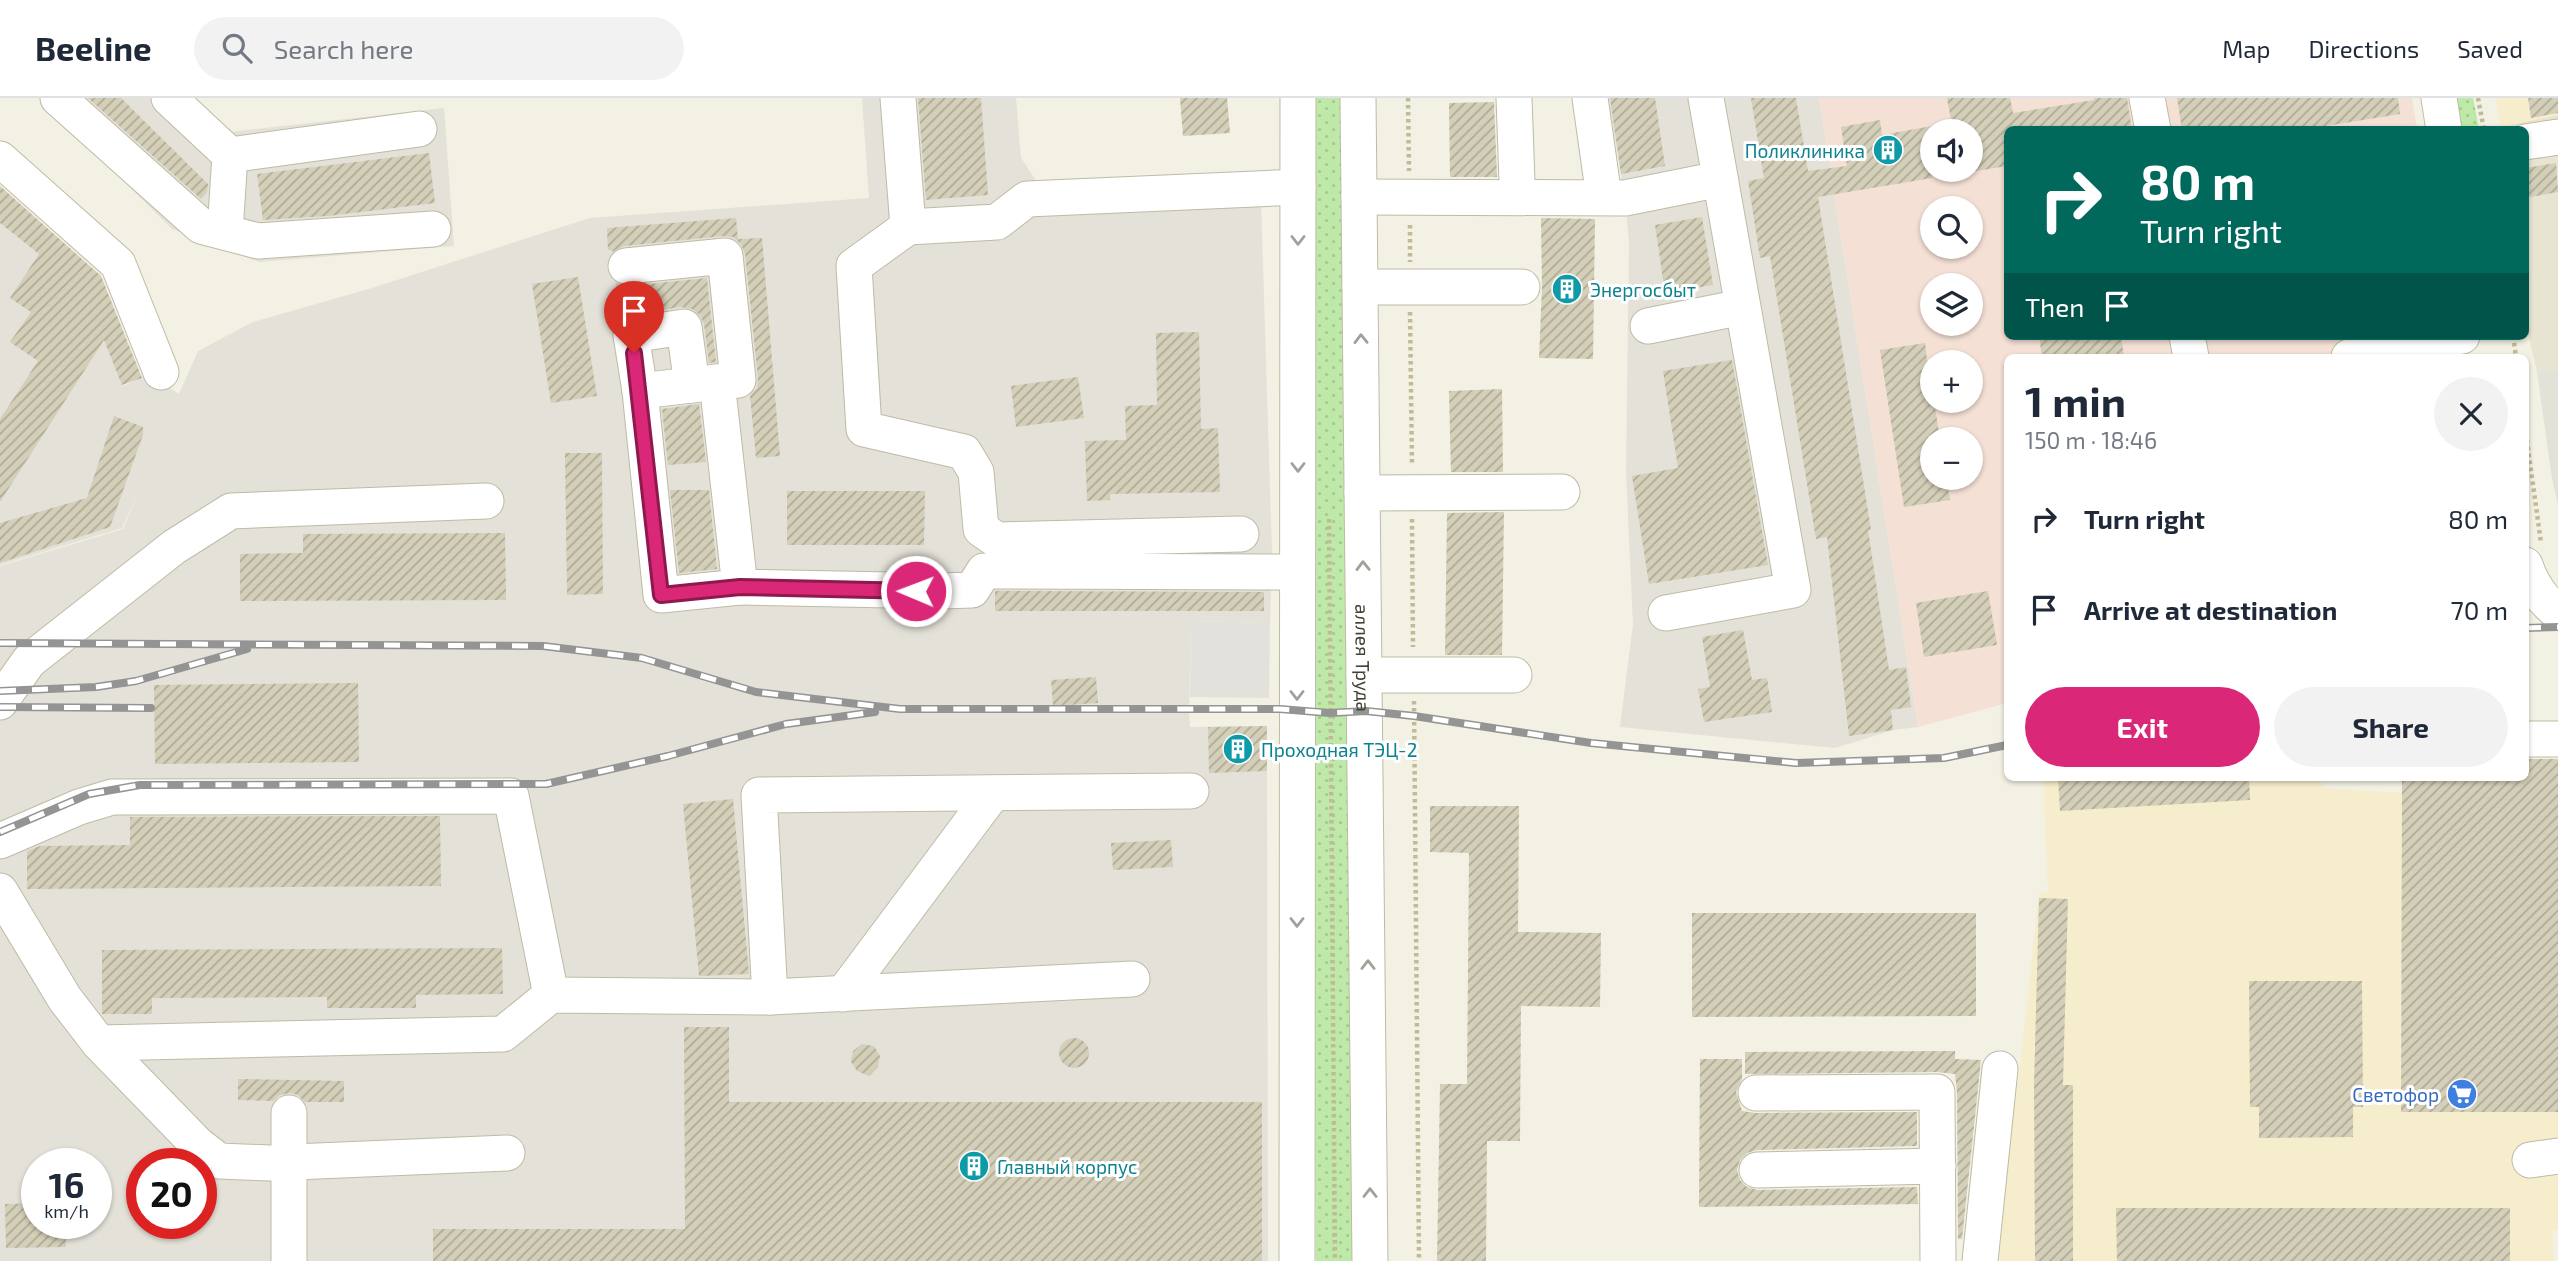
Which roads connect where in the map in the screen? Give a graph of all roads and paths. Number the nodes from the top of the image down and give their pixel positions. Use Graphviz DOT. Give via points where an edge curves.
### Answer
graph roads {
  1 [pos="58,98"];
  2 [pos="169,98"];
  3 [pos="898,98"];
  4 [pos="1298,98"];
  5 [pos="1358,98"];
  6 [pos="1514,98"];
  7 [pos="1590,98"];
  8 [pos="1706,98"];
  9 [pos="2147,98"];
  10 [pos="2439,98"];
  11 [pos="2478,98"];
  12 [pos="2152,126"];
  13 [pos="2443,126"];
  14 [pos="2483,126"];
  15 [pos="419,129"];
  16 [pos="2558,137"];
  17 [pos="2529,141"];
  18 [pos="230,155"];
  19 [pos="0,159"];
  20 [pos="1720,179"];
  21 [pos="1517,182"];
  22 [pos="1298,187"];
  23 [pos="1359,197"];
  24 [pos="1604,198"];
  25 [pos="908,227"];
  26 [pos="433,229"];
  27 [pos="225,232"];
  28 [pos="626,266"];
  29 [pos="1360,287"];
  30 [pos="1522,287"];
  31 [pos="1742,307"];
  32 [pos="1648,326"];
  33 [pos="2440,340"];
  34 [pos="2365,354"];
  35 [pos="161,372"];
  36 [pos="705,383"];
  37 [pos="640,391"];
  38 [pos="2529,485"];
  39 [pos="1562,492"];
  40 [pos="1362,493"];
  41 [pos="486,501"];
  42 [pos="1329,517"];
  43 [pos="1241,534"];
  44 [pos="2534,559"];
  45 [pos="1297,572"];
  46 [pos="740,587"];
  47 [pos="2558,612"];
  48 [pos="1666,613"];
  49 [pos="1364,675"];
  50 [pos="1514,675"];
  51 [pos="0,702"];
  52 [pos="2529,739"];
  53 [pos="2558,739"];
  54 [pos="1191,791"];
  55 [pos="993,793"];
  56 [pos="0,841"];
  57 [pos="0,891"];
  58 [pos="1132,979"];
  59 [pos="844,994"];
  60 [pos="551,995"];
  61 [pos="770,997"];
  62 [pos="99,1043"];
  63 [pos="2000,1069"];
  64 [pos="1756,1093"];
  65 [pos="289,1113"];
  66 [pos="507,1153"];
  67 [pos="287,1162"];
  68 [pos="1938,1166"];
  69 [pos="1757,1170"];
  70 [pos="289,1261"];
  71 [pos="1297,1261"];
  72 [pos="1335,1261"];
  73 [pos="1370,1261"];
  74 [pos="1938,1261"];
  75 [pos="1980,1261"];
  1 -- 27 [label="street" via="201,226"];
  2 -- 18 [label="street"];
  3 -- 25 [label="street"];
  4 -- 22 [label="street"];
  5 -- 23 [label="street, аллея Труда"];
  6 -- 21 [label="street"];
  7 -- 24 [label="street"];
  8 -- 20 [label="street"];
  9 -- 12 [label="street"];
  10 -- 13 [label="street"];
  11 -- 14 [label="path"];
  15 -- 18 [label="street"];
  16 -- 17 [label="street"];
  18 -- 27 [label="street"];
  19 -- 35 [label="street" via="118,264"];
  20 -- 24 [label="street"];
  20 -- 31 [label="street"];
  22 -- 25 [label="street" via="1027,199 998,222"];
  22 -- 45 [label="street, one-way"];
  23 -- 24 [label="street"];
  23 -- 29 [label="street, аллея Труда"];
  25 -- 43 [label="street" via="854,266 864,429 964,452 976,472 981,529 997,540"];
  26 -- 27 [label="street" via="258,240"];
  28 -- 36 [label="street" via="726,256 738,380"];
  29 -- 30 [label="street"];
  40 -- 29 [label="street, аллея Труда, one-way"];
  31 -- 32 [label="street"];
  31 -- 48 [label="street" via="1793,590"];
  33 -- 34 [label="street"];
  36 -- 37 [label="street"];
  36 -- 37 [label="street" via="684,327 631,334"];
  36 -- 46 [label="street"];
  37 -- 46 [label="street" via="661,595"];
  38 -- 44 [label="path"];
  39 -- 40 [label="street"];
  49 -- 40 [label="street, аллея Труда, one-way"];
  41 -- 51 [label="street" via="231,511 174,547 29,661"];
  42 -- 72 [label="path"];
  44 -- 47 [label="street" via="2529,580"];
  45 -- 46 [label="street" via="984,571 972,590 942,591"];
  45 -- 71 [label="street, one-way"];
  49 -- 50 [label="street"];
  73 -- 49 [label="street, аллея Труда, one-way"];
  52 -- 53 [label="street"];
  54 -- 55 [label="street"];
  55 -- 59 [label="street"];
  55 -- 61 [label="street" via="759,795"];
  56 -- 60 [label="street" via="112,797 511,796"];
  57 -- 62 [label="street" via="65,999"];
  58 -- 59 [label="street"];
  59 -- 61 [label="street"];
  60 -- 61 [label="street"];
  60 -- 62 [label="street" via="503,1034"];
  62 -- 67 [label="street" via="219,1161"];
  63 -- 75 [label="street"];
  64 -- 68 [label="street" via="1937,1092"];
  65 -- 67 [label="street"];
  66 -- 67 [label="street"];
  67 -- 70 [label="street"];
  68 -- 69 [label="street"];
  68 -- 74 [label="street"];
}
